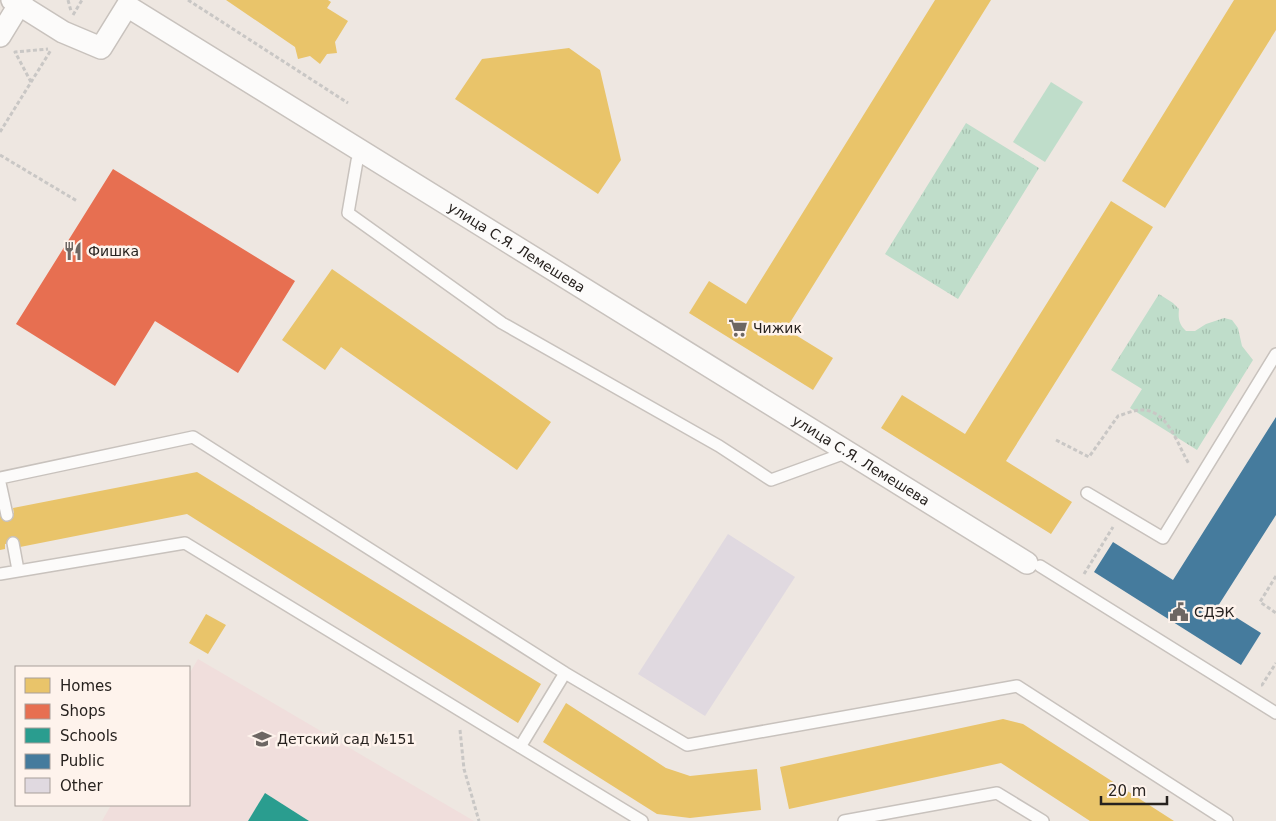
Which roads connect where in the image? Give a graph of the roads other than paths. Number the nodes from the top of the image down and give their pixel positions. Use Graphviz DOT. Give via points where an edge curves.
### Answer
graph roads {
  1 [pos="18,1"];
  2 [pos="0,36"];
  3 [pos="362,152"];
  4 [pos="1276,354"];
  5 [pos="848,452"];
  6 [pos="0,478"];
  7 [pos="0,483"];
  8 [pos="1087,493"];
  9 [pos="7,514"];
  10 [pos="13,543"];
  11 [pos="1034,565"];
  12 [pos="18,570"];
  13 [pos="0,574"];
  14 [pos="565,674"];
  15 [pos="1276,713"];
  16 [pos="520,747"];
  17 [pos="625,817"];
  18 [pos="642,821"];
  19 [pos="844,821"];
  20 [pos="1043,821"];
  21 [pos="1227,821"];
  1 -- 2 [label="street"];
  1 -- 3 [label="street, улица С.Я. Лемешева" via="63,32 101,48 127,6"];
  3 -- 5 [label="street, улица С.Я. Лемешева"];
  3 -- 5 [label="lane" via="357,161 348,213 502,323 719,446 771,480"];
  4 -- 8 [label="lane" via="1163,538"];
  5 -- 11 [label="street, улица С.Я. Лемешева"];
  6 -- 14 [label="lane" via="193,437"];
  7 -- 9 [label="lane"];
  10 -- 12 [label="lane"];
  11 -- 15 [label="lane"];
  12 -- 13 [label="lane"];
  12 -- 16 [label="lane" via="185,542"];
  14 -- 16 [label="lane"];
  14 -- 21 [label="lane" via="686,745 1017,686"];
  16 -- 17 [label="lane"];
  17 -- 18 [label="lane"];
  19 -- 20 [label="lane" via="998,793"];
}
